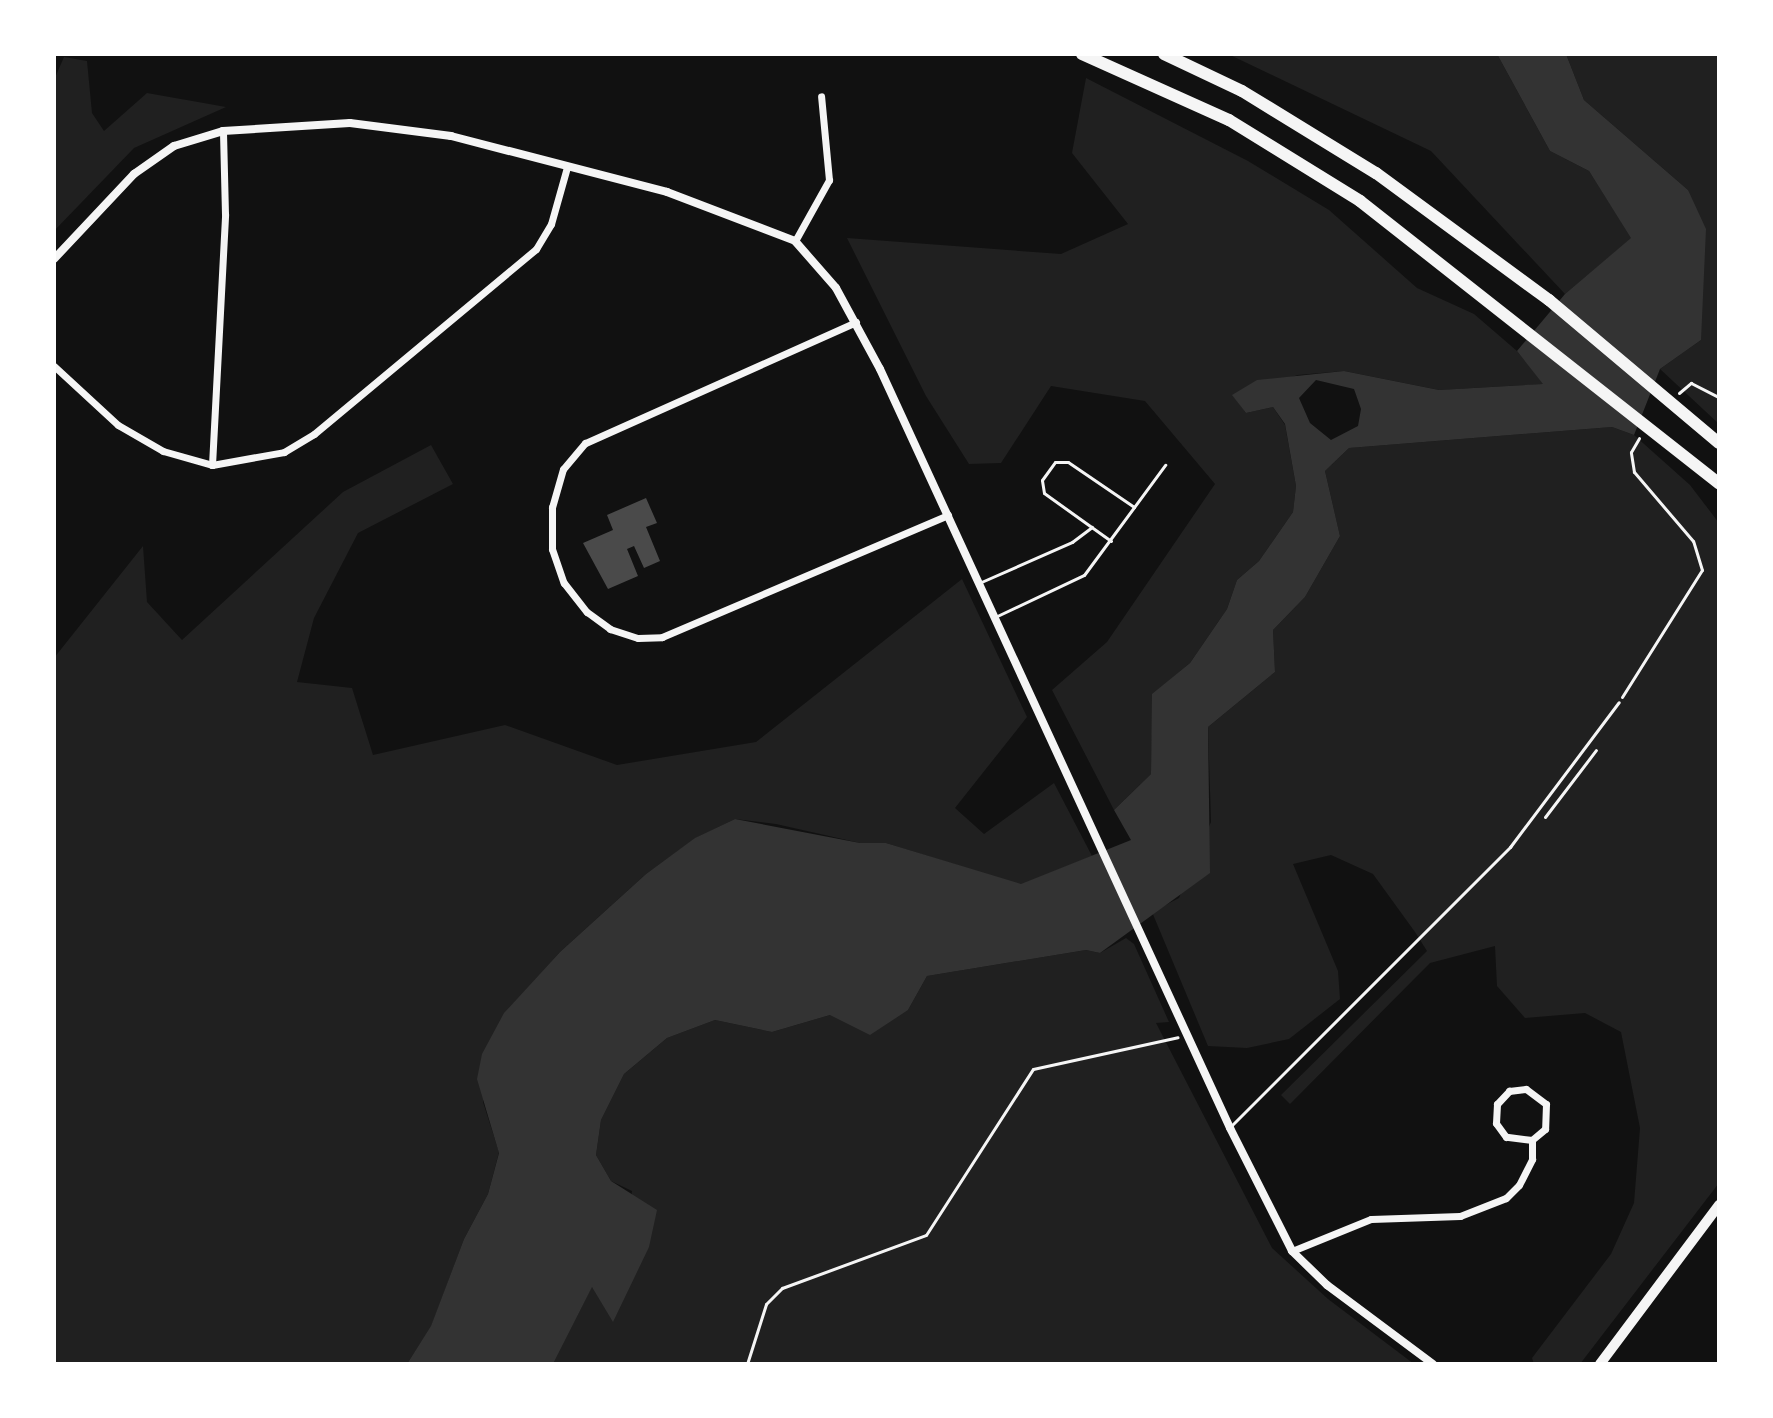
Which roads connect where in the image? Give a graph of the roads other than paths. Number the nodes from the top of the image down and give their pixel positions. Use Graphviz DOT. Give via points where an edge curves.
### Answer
graph roads {
  1 [pos="1082,54"];
  2 [pos="1164,54"];
  3 [pos="821,96"];
  4 [pos="223,131"];
  5 [pos="567,167"];
  6 [pos="795,241"];
  7 [pos="54,259"];
  8 [pos="856,322"];
  9 [pos="54,366"];
  10 [pos="1719,443"];
  11 [pos="212,465"];
  12 [pos="1165,465"];
  13 [pos="1719,484"];
  14 [pos="1134,507"];
  15 [pos="948,515"];
  16 [pos="1092,527"];
  17 [pos="1111,541"];
  18 [pos="979,583"];
  19 [pos="995,617"];
  20 [pos="1619,702"];
  21 [pos="1230,1128"];
  22 [pos="1532,1140"];
  23 [pos="1719,1205"];
  24 [pos="1292,1251"];
  25 [pos="1433,1364"];
  26 [pos="1600,1364"];
  1 -- 13 [label="highway" via="1184,97 1317,172"];
  2 -- 10 [label="highway" via="1332,143 1549,300"];
  3 -- 6 [label="street" via="829,180"];
  4 -- 5 [label="street" via="384,125 451,136"];
  4 -- 7 [label="street" via="189,139 146,163"];
  4 -- 11 [label="street" via="224,229"];
  5 -- 6 [label="street" via="715,207"];
  5 -- 11 [label="street" via="551,224 523,262 298,444 268,457"];
  6 -- 8 [label="street" via="823,268"];
  8 -- 15 [label="street"];
  8 -- 15 [label="street" via="585,443 563,469 553,499 552,549 560,575 574,598 610,629 638,638 662,637"];
  9 -- 11 [label="street" via="132,436"];
  12 -- 14 [label="lane"];
  14 -- 16 [label="lane" via="1068,462 1055,462 1042,480 1044,493"];
  14 -- 17 [label="lane"];
  15 -- 18 [label="street"];
  16 -- 17 [label="lane"];
  16 -- 18 [label="lane" via="1072,542"];
  17 -- 19 [label="lane" via="1084,575"];
  18 -- 19 [label="street"];
  19 -- 21 [label="street"];
  20 -- 21 [label="lane" via="1510,847"];
  21 -- 24 [label="street"];
  22 -- 22 [label="street" via="1545,1129 1546,1104 1526,1089 1509,1091 1497,1104 1496,1123 1514,1141"];
  22 -- 24 [label="street" via="1527,1174 1490,1208 1460,1216 1371,1219"];
  23 -- 26 [label="main road"];
  24 -- 25 [label="street" via="1327,1285"];
}
